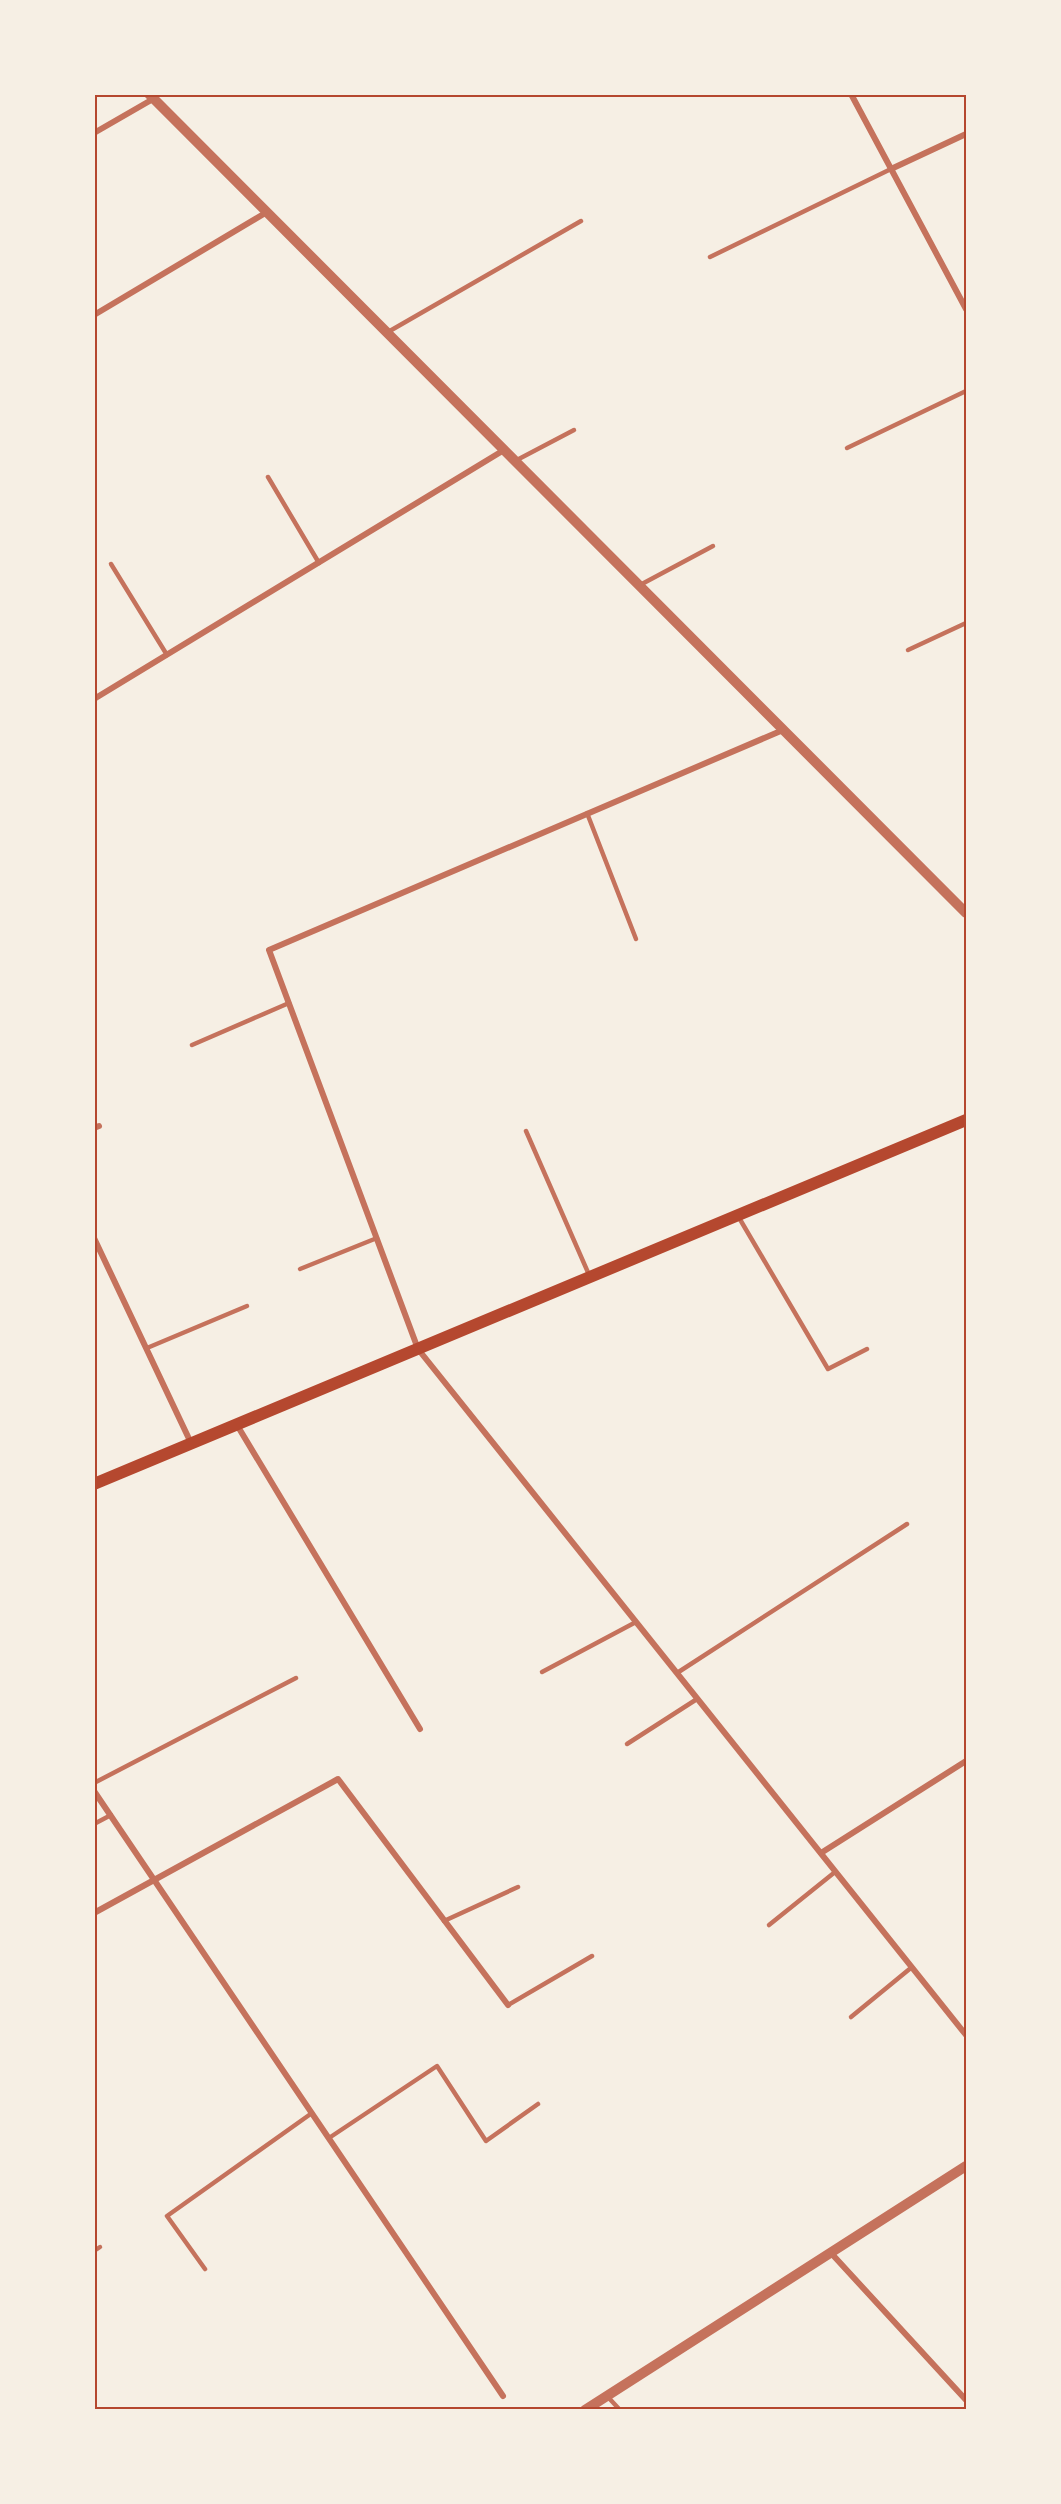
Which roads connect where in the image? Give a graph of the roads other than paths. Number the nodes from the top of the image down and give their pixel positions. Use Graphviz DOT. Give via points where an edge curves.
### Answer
graph roads {
  1 [pos="851,94"];
  2 [pos="151,97"];
  3 [pos="94,134"];
  4 [pos="966,134"];
  5 [pos="891,169"];
  6 [pos="267,212"];
  7 [pos="580,221"];
  8 [pos="710,256"];
  9 [pos="966,309"];
  10 [pos="94,315"];
  11 [pos="387,333"];
  12 [pos="966,391"];
  13 [pos="574,430"];
  14 [pos="847,448"];
  15 [pos="504,450"];
  16 [pos="515,461"];
  17 [pos="268,477"];
  18 [pos="712,546"];
  19 [pos="319,563"];
  20 [pos="111,564"];
  21 [pos="640,585"];
  22 [pos="966,623"];
  23 [pos="908,650"];
  24 [pos="167,655"];
  25 [pos="94,699"];
  26 [pos="783,730"];
  27 [pos="587,813"];
  28 [pos="966,913"];
  29 [pos="636,939"];
  30 [pos="289,1003"];
  31 [pos="192,1045"];
  32 [pos="966,1120"];
  33 [pos="526,1131"];
  34 [pos="737,1216"];
  35 [pos="94,1238"];
  36 [pos="376,1238"];
  37 [pos="300,1269"];
  38 [pos="590,1277"];
  39 [pos="247,1306"];
  40 [pos="147,1348"];
  41 [pos="418,1349"];
  42 [pos="867,1349"];
  43 [pos="237,1425"];
  44 [pos="191,1443"];
  45 [pos="94,1484"];
  46 [pos="907,1524"];
  47 [pos="636,1622"];
  48 [pos="542,1672"];
  49 [pos="677,1673"];
  50 [pos="296,1678"];
  51 [pos="698,1699"];
  52 [pos="420,1730"];
  53 [pos="627,1744"];
  54 [pos="966,1761"];
  55 [pos="94,1782"];
  56 [pos="94,1791"];
  57 [pos="111,1815"];
  58 [pos="94,1824"];
  59 [pos="821,1853"];
  60 [pos="835,1872"];
  61 [pos="154,1880"];
  62 [pos="518,1887"];
  63 [pos="94,1913"];
  64 [pos="443,1921"];
  65 [pos="770,1925"];
  66 [pos="591,1956"];
  67 [pos="912,1967"];
  68 [pos="508,2005"];
  69 [pos="851,2017"];
  70 [pos="966,2035"];
  71 [pos="538,2104"];
  72 [pos="312,2113"];
  73 [pos="329,2138"];
  74 [pos="966,2166"];
  75 [pos="100,2247"];
  76 [pos="94,2251"];
  77 [pos="831,2253"];
  78 [pos="205,2269"];
  79 [pos="503,2396"];
  80 [pos="606,2396"];
  81 [pos="966,2400"];
  82 [pos="585,2409"];
  83 [pos="620,2409"];
  1 -- 5 [label="street"];
  2 -- 3 [label="street"];
  2 -- 6 [label="street"];
  4 -- 5 [label="street"];
  5 -- 8 [label="lane"];
  5 -- 9 [label="street"];
  6 -- 10 [label="street"];
  6 -- 11 [label="street"];
  7 -- 11 [label="lane"];
  11 -- 15 [label="street"];
  12 -- 14 [label="lane"];
  13 -- 16 [label="lane"];
  15 -- 16 [label="street"];
  15 -- 19 [label="street"];
  16 -- 21 [label="street"];
  17 -- 19 [label="lane"];
  18 -- 21 [label="lane"];
  19 -- 24 [label="street"];
  20 -- 24 [label="lane"];
  21 -- 26 [label="street"];
  22 -- 23 [label="lane"];
  24 -- 25 [label="street"];
  26 -- 27 [label="street"];
  26 -- 28 [label="street"];
  27 -- 29 [label="lane"];
  27 -- 30 [label="street" via="269,950"];
  30 -- 31 [label="lane"];
  30 -- 36 [label="street"];
  32 -- 34 [label="main road"];
  33 -- 38 [label="lane"];
  34 -- 38 [label="main road"];
  34 -- 42 [label="lane" via="828,1369"];
  35 -- 40 [label="street"];
  36 -- 37 [label="lane"];
  36 -- 41 [label="street"];
  38 -- 41 [label="main road"];
  39 -- 40 [label="lane"];
  40 -- 44 [label="street"];
  41 -- 43 [label="main road"];
  41 -- 47 [label="street"];
  43 -- 44 [label="main road"];
  43 -- 52 [label="street"];
  44 -- 45 [label="main road"];
  46 -- 49 [label="lane"];
  47 -- 48 [label="lane"];
  47 -- 49 [label="street"];
  49 -- 51 [label="street"];
  50 -- 55 [label="lane"];
  51 -- 53 [label="lane"];
  51 -- 59 [label="street"];
  54 -- 59 [label="street"];
  56 -- 57 [label="street"];
  57 -- 58 [label="lane"];
  57 -- 61 [label="street"];
  59 -- 60 [label="street"];
  60 -- 65 [label="lane"];
  60 -- 67 [label="street"];
  61 -- 63 [label="street"];
  61 -- 64 [label="street" via="338,1779"];
  61 -- 72 [label="street"];
  62 -- 64 [label="lane"];
  64 -- 68 [label="street"];
  66 -- 68 [label="lane"];
  67 -- 69 [label="lane"];
  67 -- 70 [label="street"];
  71 -- 73 [label="lane" via="486,2141 437,2066"];
  72 -- 73 [label="street"];
  72 -- 78 [label="lane" via="167,2216"];
  73 -- 79 [label="street"];
  74 -- 77 [label="street"];
  75 -- 76 [label="lane"];
  77 -- 80 [label="street"];
  77 -- 81 [label="street"];
  80 -- 82 [label="street"];
  80 -- 83 [label="lane"];
}
